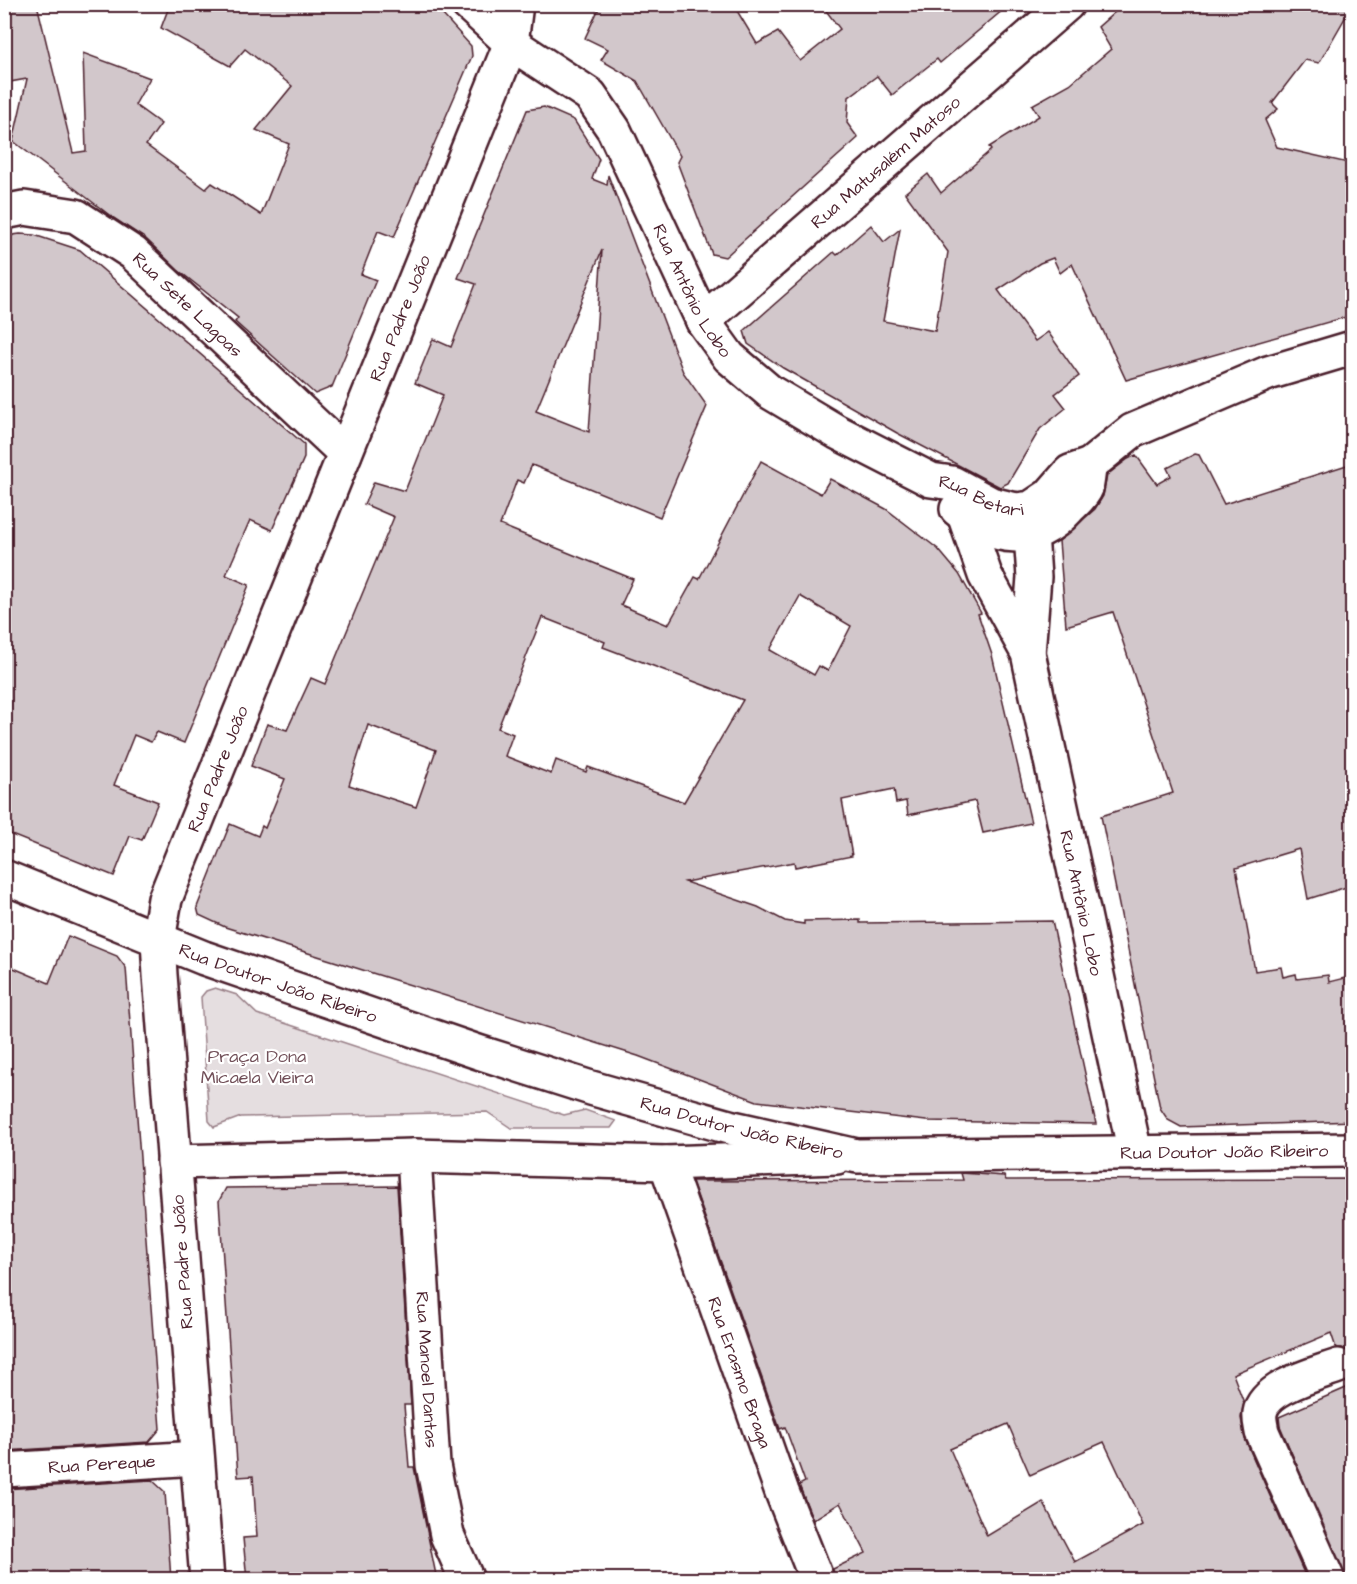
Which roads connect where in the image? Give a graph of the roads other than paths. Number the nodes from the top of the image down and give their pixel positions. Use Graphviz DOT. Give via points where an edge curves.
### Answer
graph roads {
  1 [pos="468,4"];
  2 [pos="516,4"];
  3 [pos="1065,5"];
  4 [pos="511,43"];
  5 [pos="4,212"];
  6 [pos="703,321"];
  7 [pos="1353,348"];
  8 [pos="345,453"];
  9 [pos="1090,465"];
  10 [pos="931,480"];
  11 [pos="965,517"];
  12 [pos="1031,534"];
  13 [pos="1028,653"];
  14 [pos="4,877"];
  15 [pos="158,940"];
  16 [pos="1353,1150"];
  17 [pos="1135,1153"];
  18 [pos="414,1156"];
  19 [pos="857,1156"];
  20 [pos="174,1162"];
  21 [pos="666,1163"];
  22 [pos="1338,1366"];
  23 [pos="198,1458"];
  24 [pos="4,1470"];
  25 [pos="207,1580"];
  26 [pos="466,1580"];
  27 [pos="817,1580"];
  28 [pos="1328,1580"];
  1 -- 4 [label="street, Rua Antônio Lobo"];
  2 -- 4 [label="street, Rua Padre João"];
  3 -- 6 [label="street, Rua Matusalém Matoso"];
  4 -- 6 [label="street, Rua Antônio Lobo" via="590,95 614,130"];
  4 -- 8 [label="street, Rua Padre João"];
  5 -- 8 [label="street, Rua Sete Lagoas" via="24,208 76,216 132,253"];
  6 -- 10 [label="street, Rua Antônio Lobo" via="729,357 770,392"];
  7 -- 9 [label="street, Rua Betari" via="1268,373 1132,431"];
  8 -- 15 [label="street, Rua Padre João" via="178,863 165,899"];
  9 -- 10 [label="street, Rua Betari" via="1070,472 1049,496 1031,508 1016,510 991,504 951,483"];
  9 -- 12 [label="street, Rua Betari" via="1086,490 1059,518"];
  10 -- 11 [label="street, Rua Betari" via="944,499"];
  11 -- 12 [label="street, Rua Betari" via="992,531 1015,536"];
  11 -- 13 [label="street, Rua Antônio Lobo" via="986,574"];
  12 -- 13 [label="street, Rua Antônio Lobo" via="1034,577"];
  13 -- 17 [label="street, Rua Antônio Lobo"];
  14 -- 15 [label="street, Rua Doutor João Ribeiro"];
  15 -- 19 [label="street, Rua Doutor João Ribeiro" via="591,1088 729,1128"];
  15 -- 20 [label="street, Rua Padre João"];
  16 -- 17 [label="street, Rua Doutor João Ribeiro"];
  17 -- 19 [label="street, Rua Doutor João Ribeiro"];
  18 -- 20 [label="street"];
  18 -- 21 [label="street"];
  18 -- 26 [label="street, Rua Manoel Dantas" via="433,1465 447,1535"];
  19 -- 21 [label="street"];
  20 -- 23 [label="street, Rua Padre João"];
  21 -- 27 [label="street, Rua Erasmo Braga"];
  22 -- 28 [label="street" via="1273,1394 1260,1414 1262,1432"];
  23 -- 24 [label="street, Rua Pereque"];
  23 -- 25 [label="street, Rua Padre João"];
}
